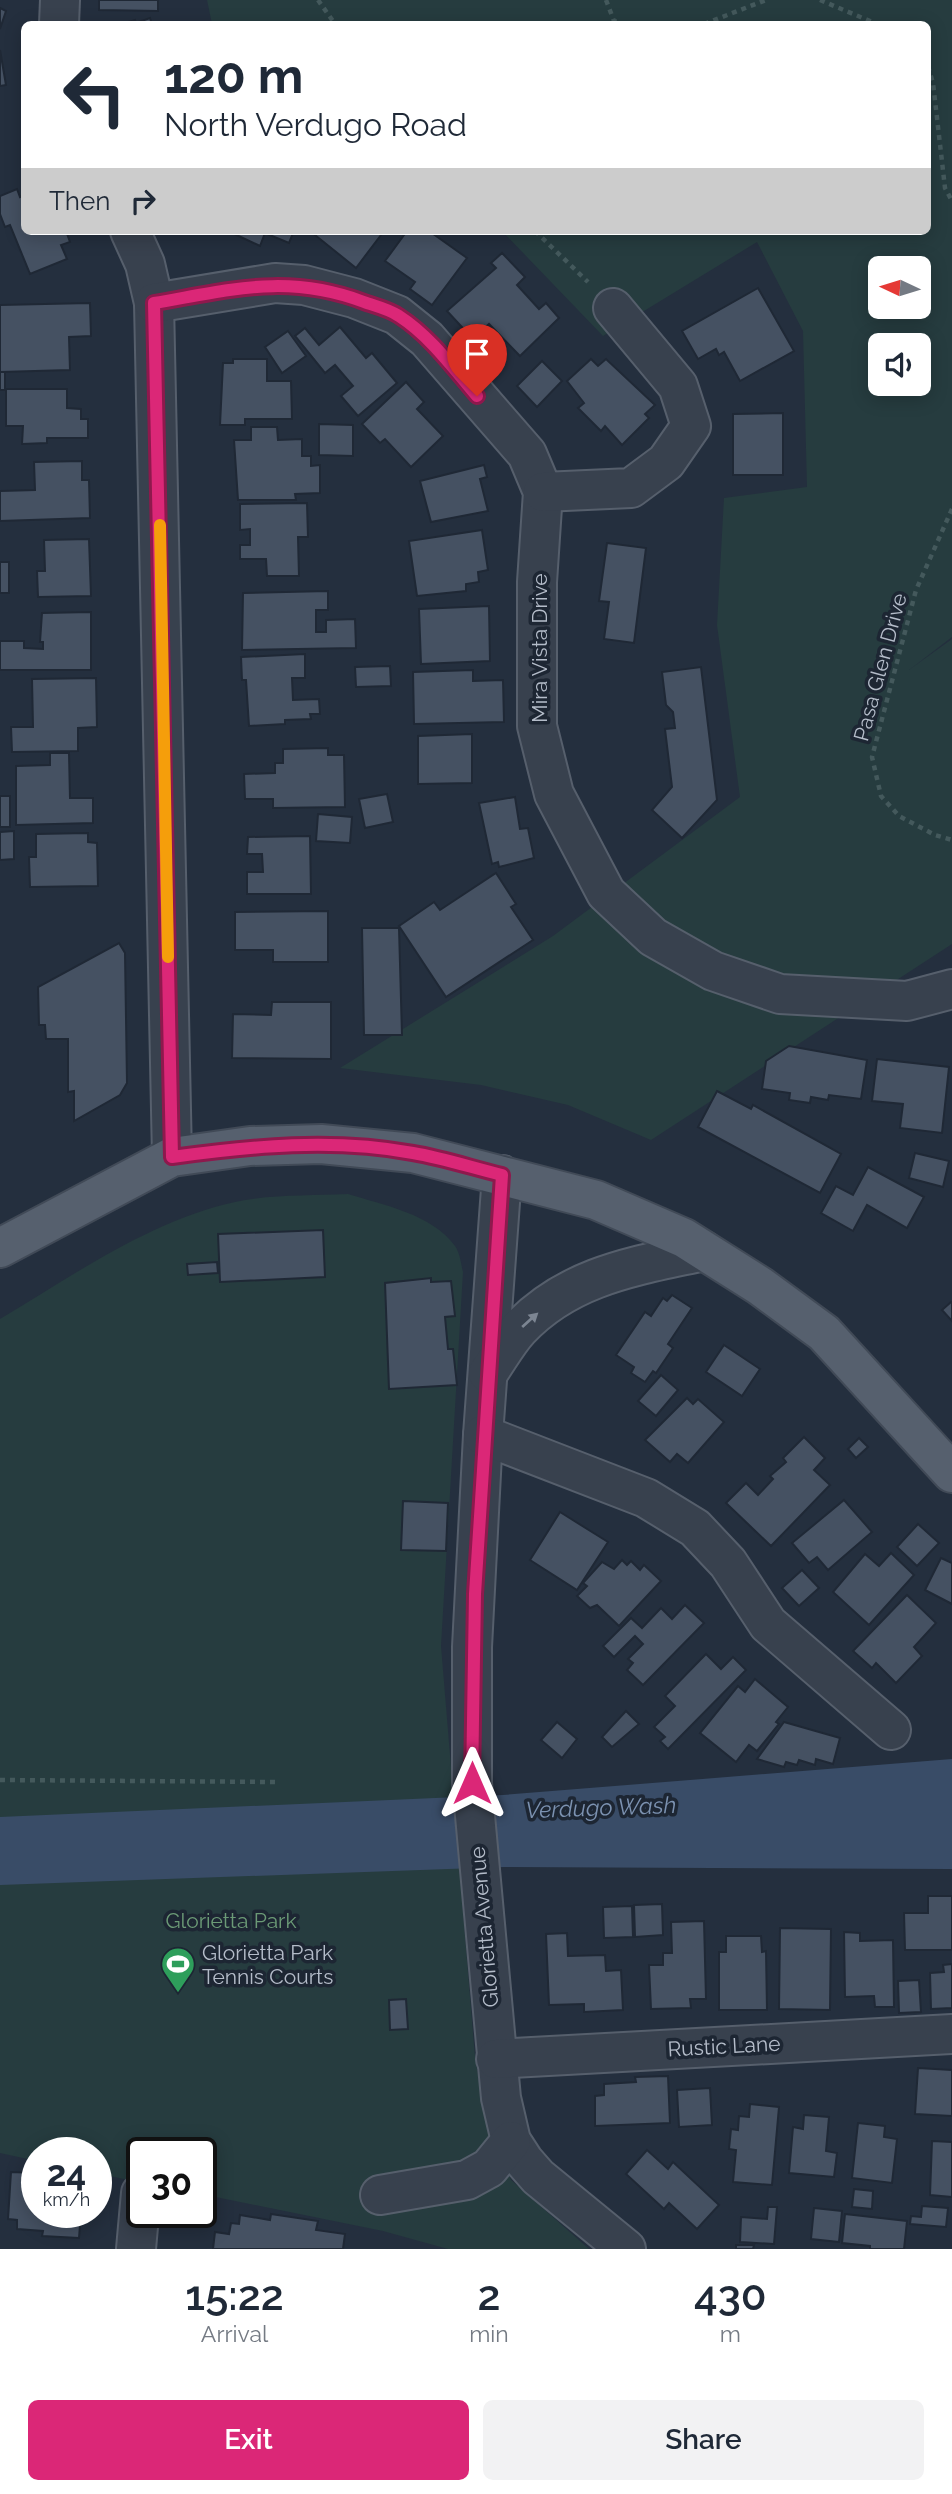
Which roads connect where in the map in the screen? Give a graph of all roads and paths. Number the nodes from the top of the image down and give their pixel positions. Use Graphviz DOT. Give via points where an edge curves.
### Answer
graph roads {
  1 [pos="60,0"];
  2 [pos="318,0"];
  3 [pos="606,0"];
  4 [pos="766,0"];
  5 [pos="820,0"];
  6 [pos="59,21"];
  7 [pos="333,21"];
  8 [pos="614,21"];
  9 [pos="713,21"];
  10 [pos="870,21"];
  11 [pos="931,76"];
  12 [pos="952,201"];
  13 [pos="132,235"];
  14 [pos="539,235"];
  15 [pos="154,303"];
  16 [pos="613,308"];
  17 [pos="543,492"];
  18 [pos="952,509"];
  19 [pos="952,840"];
  20 [pos="952,989"];
  21 [pos="172,1157"];
  22 [pos="502,1175"];
  23 [pos="0,1248"];
  24 [pos="704,1251"];
  25 [pos="488,1373"];
  26 [pos="483,1435"];
  27 [pos="952,1473"];
  28 [pos="891,1730"];
  29 [pos="0,1780"];
  30 [pos="277,1782"];
  31 [pos="952,2034"];
  32 [pos="496,2059"];
  33 [pos="511,2141"];
  34 [pos="380,2195"];
  35 [pos="138,2228"];
  36 [pos="136,2249"];
  37 [pos="626,2249"];
  1 -- 6 [label="street"];
  2 -- 7 [label="path"];
  3 -- 8 [label="path"];
  4 -- 9 [label="path"];
  5 -- 10 [label="path"];
  11 -- 12 [label="path" via="945,188"];
  13 -- 15 [label="street" via="145,264"];
  14 -- 16 [label="path"];
  15 -- 17 [label="street, Mira Vista Drive" via="275,284 304,285 397,315 427,339 527,453"];
  15 -- 21 [label="street"];
  16 -- 17 [label="street" via="678,386 691,426 666,462 631,488"];
  17 -- 20 [label="street, Mira Vista Drive" via="537,582 537,726 554,793 606,893 653,937 713,971 780,995 907,1001"];
  18 -- 19 [label="path, Pasa Glen Drive" via="916,590 872,757 881,796 899,816"];
  21 -- 22 [label="main road" via="250,1146 321,1144 413,1153"];
  21 -- 23 [label="main road"];
  22 -- 24 [label="main road" via="596,1200"];
  22 -- 25 [label="street, Glorietta Avenue"];
  25 -- 24 [label="street, one-way" via="527,1322 593,1278"];
  24 -- 27 [label="main road" via="824,1333"];
  25 -- 26 [label="street, Glorietta Avenue"];
  26 -- 28 [label="street" via="646,1498 695,1528 728,1563 768,1624"];
  26 -- 32 [label="street, Glorietta Avenue" via="472,1647 472,1783"];
  29 -- 30 [label="path"];
  31 -- 32 [label="street, Rustic Lane"];
  32 -- 33 [label="street, Glorietta Avenue"];
  33 -- 34 [label="street" via="489,2168 467,2180"];
  33 -- 37 [label="street, Glorietta Avenue" via="538,2177"];
  35 -- 36 [label="street"];
}
